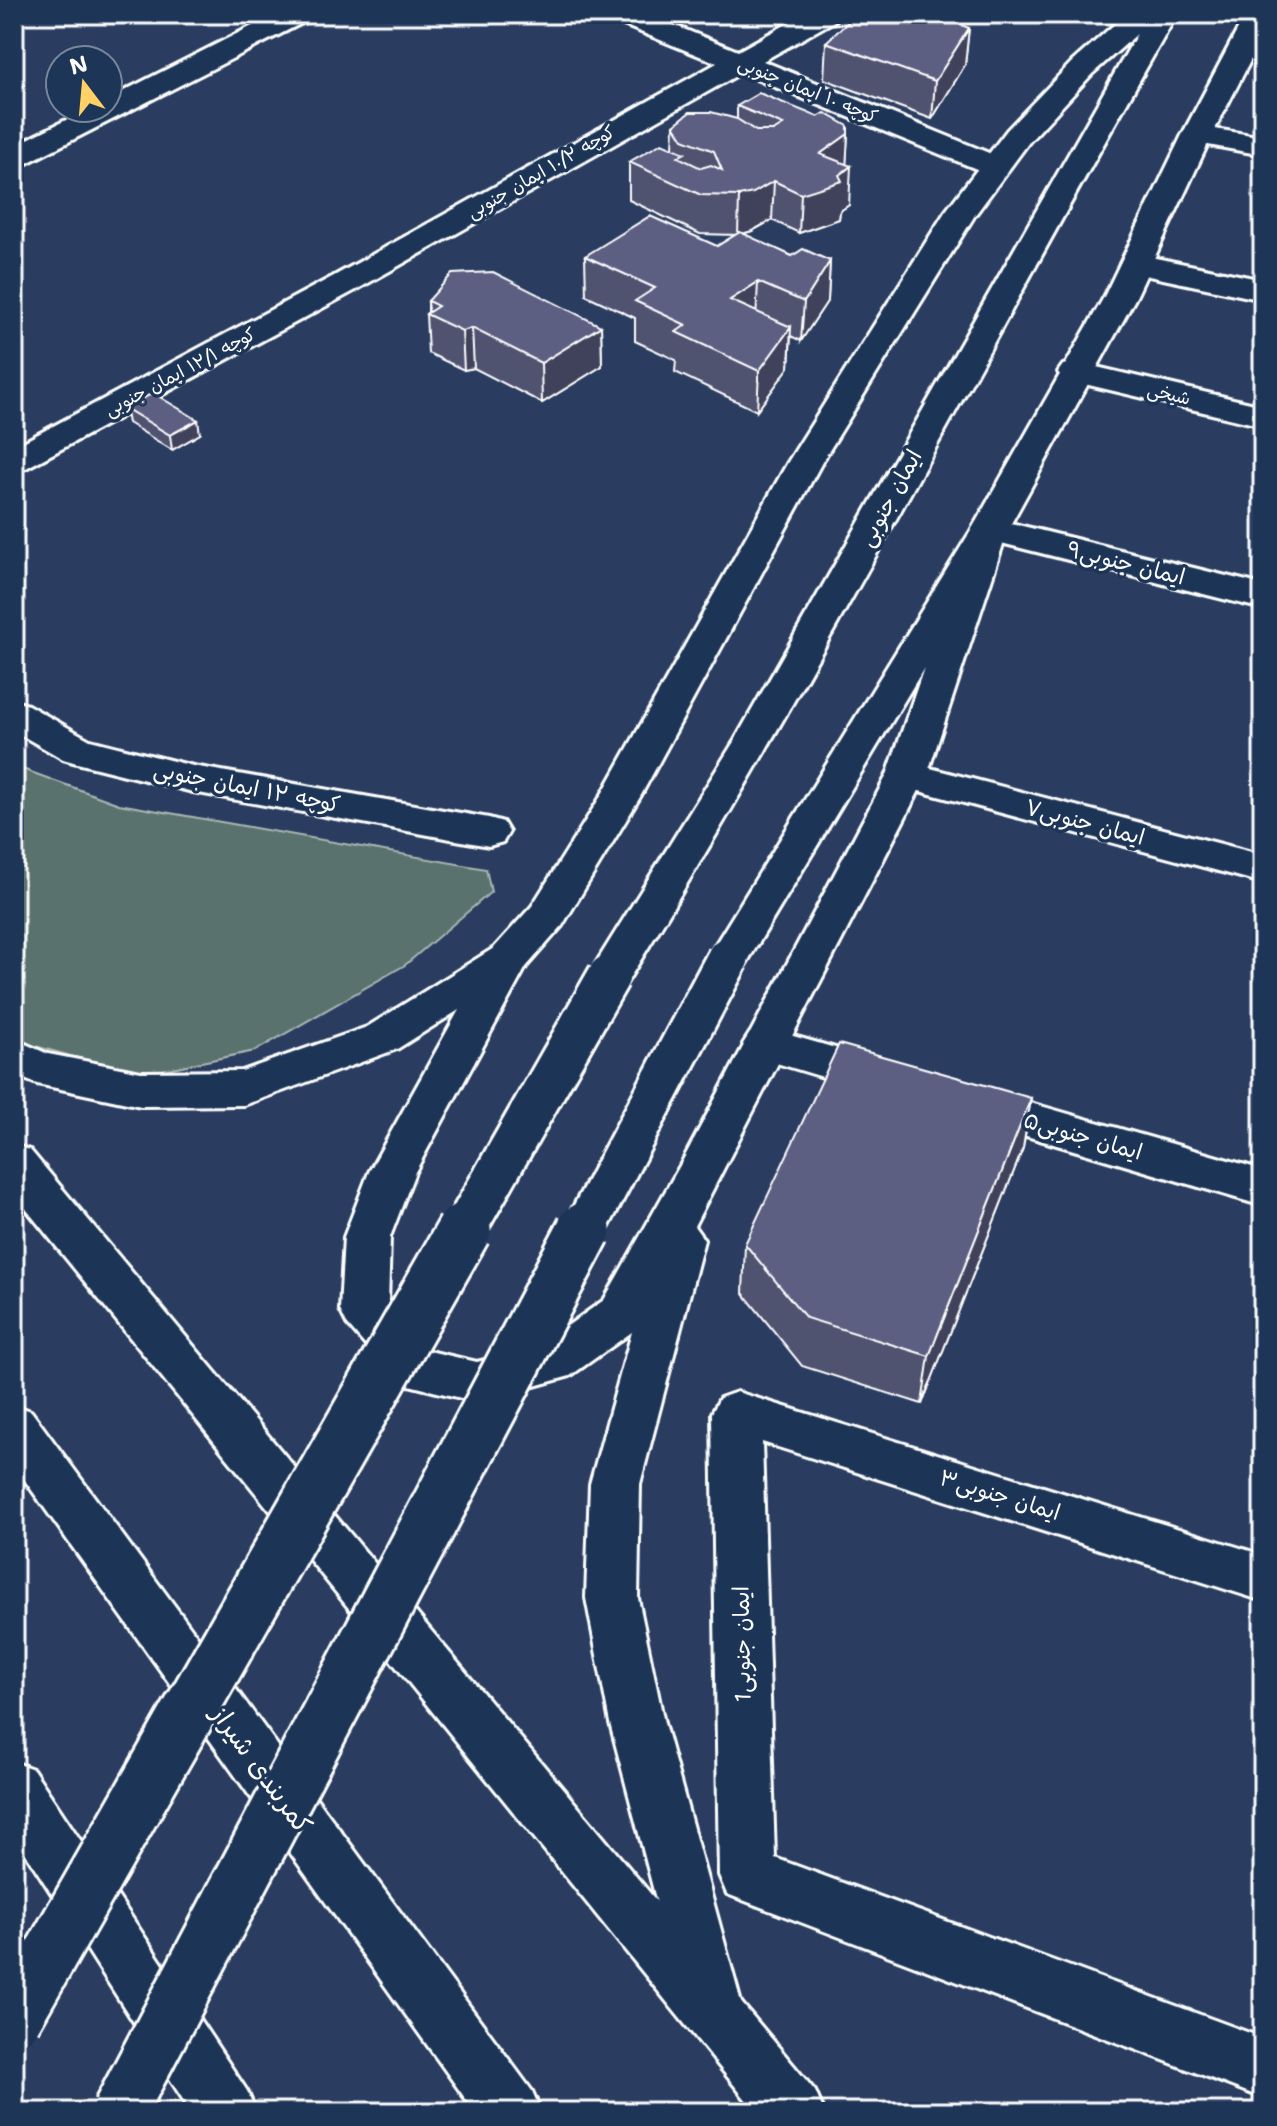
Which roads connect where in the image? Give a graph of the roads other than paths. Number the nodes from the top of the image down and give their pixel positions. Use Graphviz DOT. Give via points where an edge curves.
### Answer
graph roads {
  1 [pos="298,14"];
  2 [pos="621,14"];
  3 [pos="826,14"];
  4 [pos="1143,14"];
  5 [pos="1163,14"];
  6 [pos="1260,14"];
  7 [pos="737,61"];
  8 [pos="1197,135"];
  9 [pos="1263,146"];
  10 [pos="14,158"];
  11 [pos="995,166"];
  12 [pos="1136,264"];
  13 [pos="345,283"];
  14 [pos="1263,290"];
  15 [pos="1075,372"];
  16 [pos="1263,416"];
  17 [pos="14,461"];
  18 [pos="990,529"];
  19 [pos="1263,597"];
  20 [pos="14,714"];
  21 [pos="907,775"];
  22 [pos="489,832"];
  23 [pos="1263,869"];
  24 [pos="510,957"];
  25 [pos="765,1044"];
  26 [pos="14,1055"];
  27 [pos="14,1162"];
  28 [pos="700,1172"];
  29 [pos="1263,1188"];
  30 [pos="737,1413"];
  31 [pos="14,1426"];
  32 [pos="1263,1578"];
  33 [pos="14,1787"];
  34 [pos="716,2018"];
  35 [pos="14,2019"];
  36 [pos="1263,2068"];
  37 [pos="119,2112"];
  38 [pos="226,2112"];
  39 [pos="511,2112"];
  40 [pos="794,2112"];
  1 -- 10 [label="main road"];
  2 -- 7 [label="main road, کوچه ۱۰ ایمان جنوبی"];
  3 -- 7 [label="main road, کوچه ۱۰/۲ ایمان جنوبی"];
  4 -- 11 [label="main road" via="1082,68"];
  5 -- 35 [label="main road, ایمان جنوبی, bridge" via="815,632 677,872 609,976"];
  6 -- 8 [label="main road"];
  7 -- 11 [label="main road, کوچه ۱۰ ایمان جنوبی"];
  7 -- 13 [label="main road, کوچه ۱۰/۲ ایمان جنوبی"];
  8 -- 9 [label="main road"];
  8 -- 12 [label="main road"];
  11 -- 24 [label="main road" via="805,462 620,797 547,916"];
  12 -- 14 [label="main road"];
  12 -- 15 [label="main road"];
  13 -- 17 [label="main road, کوچه ۱۲/۱ ایمان جنوبی"];
  15 -- 16 [label="main road, شیخی"];
  15 -- 18 [label="main road"];
  18 -- 19 [label="main road, ایمان جنوبی۹"];
  18 -- 21 [label="main road"];
  18 -- 37 [label="main road, bridge" via="728,958"];
  20 -- 22 [label="main road, کوچه ۱۲ ایمان جنوبی" via="77,750 193,779"];
  21 -- 23 [label="main road, ایمان جنوبی۷"];
  21 -- 25 [label="main road"];
  24 -- 26 [label="main road" via="382,1038 244,1088 141,1089 37,1068"];
  24 -- 28 [label="main road" via="392,1172 367,1237 364,1310 414,1368 477,1382 553,1362 621,1314"];
  25 -- 28 [label="main road"];
  25 -- 29 [label="main road, ایمان جنوبی۵"];
  27 -- 34 [label="main road"];
  28 -- 34 [label="main road" via="615,1484 612,1598 637,1723"];
  30 -- 32 [label="main road, ایمان جنوبی۳"];
  30 -- 36 [label="main road, 1ایمان جنوبی" via="747,1875"];
  31 -- 39 [label="main road, کمربندی شیراز"];
  33 -- 38 [label="main road"];
  34 -- 40 [label="main road"];
}
